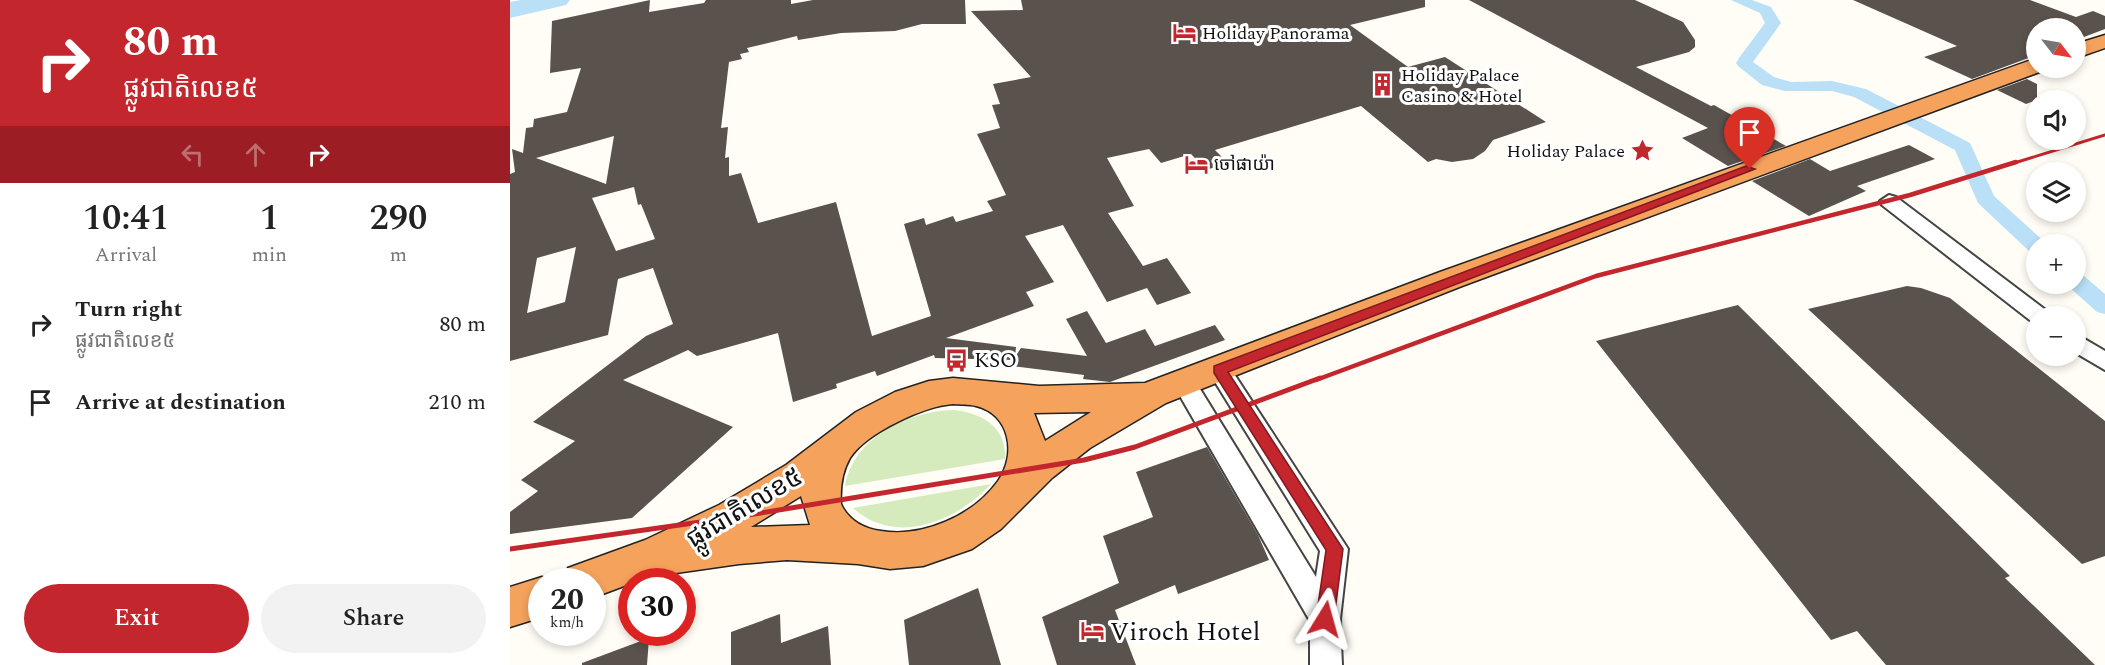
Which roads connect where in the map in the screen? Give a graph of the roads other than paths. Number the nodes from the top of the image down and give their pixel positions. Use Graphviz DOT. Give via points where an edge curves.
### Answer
graph roads {
  1 [pos="2105,41"];
  2 [pos="2086,48"];
  3 [pos="2026,68"];
  4 [pos="1888,201"];
  5 [pos="2026,306"];
  6 [pos="2086,349"];
  7 [pos="2105,362"];
  8 [pos="1219,369"];
  9 [pos="1169,388"];
  10 [pos="984,394"];
  11 [pos="836,449"];
  12 [pos="1010,495"];
  13 [pos="858,546"];
  14 [pos="649,559"];
  15 [pos="606,574"];
  16 [pos="528,602"];
  17 [pos="510,608"];
  18 [pos="1325,619"];
  19 [pos="1326,665"];
  1 -- 2 [label="highway"];
  3 -- 8 [label="highway, ផ្លូវជាតិលេខ៥" via="1462,275"];
  4 -- 5 [label="street"];
  6 -- 7 [label="street"];
  8 -- 9 [label="highway, ផ្លូវជាតិលេខ៥"];
  8 -- 18 [label="street" via="1334,549"];
  9 -- 10 [label="highway, ផ្លូវជាតិលេខ៥" via="1096,399 1023,399"];
  9 -- 12 [label="highway, ផ្លូវជាតិលេខ៥" via="1077,438 1038,467"];
  9 -- 18 [label="street"];
  10 -- 11 [label="highway, ផ្លូវជាតិលេខ៥" via="951,390 901,402 873,417"];
  10 -- 12 [label="highway, ផ្លូវជាតិលេខ៥" via="1007,405 1023,422 1029,443 1024,470"];
  11 -- 13 [label="highway, ផ្លូវជាតិលេខ៥" via="824,470 820,504 835,532"];
  11 -- 14 [label="highway, ផ្លូវជាតិលេខ៥" via="784,488 735,517"];
  12 -- 13 [label="highway, ផ្លូវជាតិលេខ៥" via="987,517 957,536 932,545 890,551"];
  13 -- 14 [label="highway, ផ្លូវជាតិលេខ៥" via="787,542"];
  14 -- 15 [label="highway, ផ្លូវជាតិលេខ៥"];
  16 -- 17 [label="highway"];
  18 -- 19 [label="street"];
}
